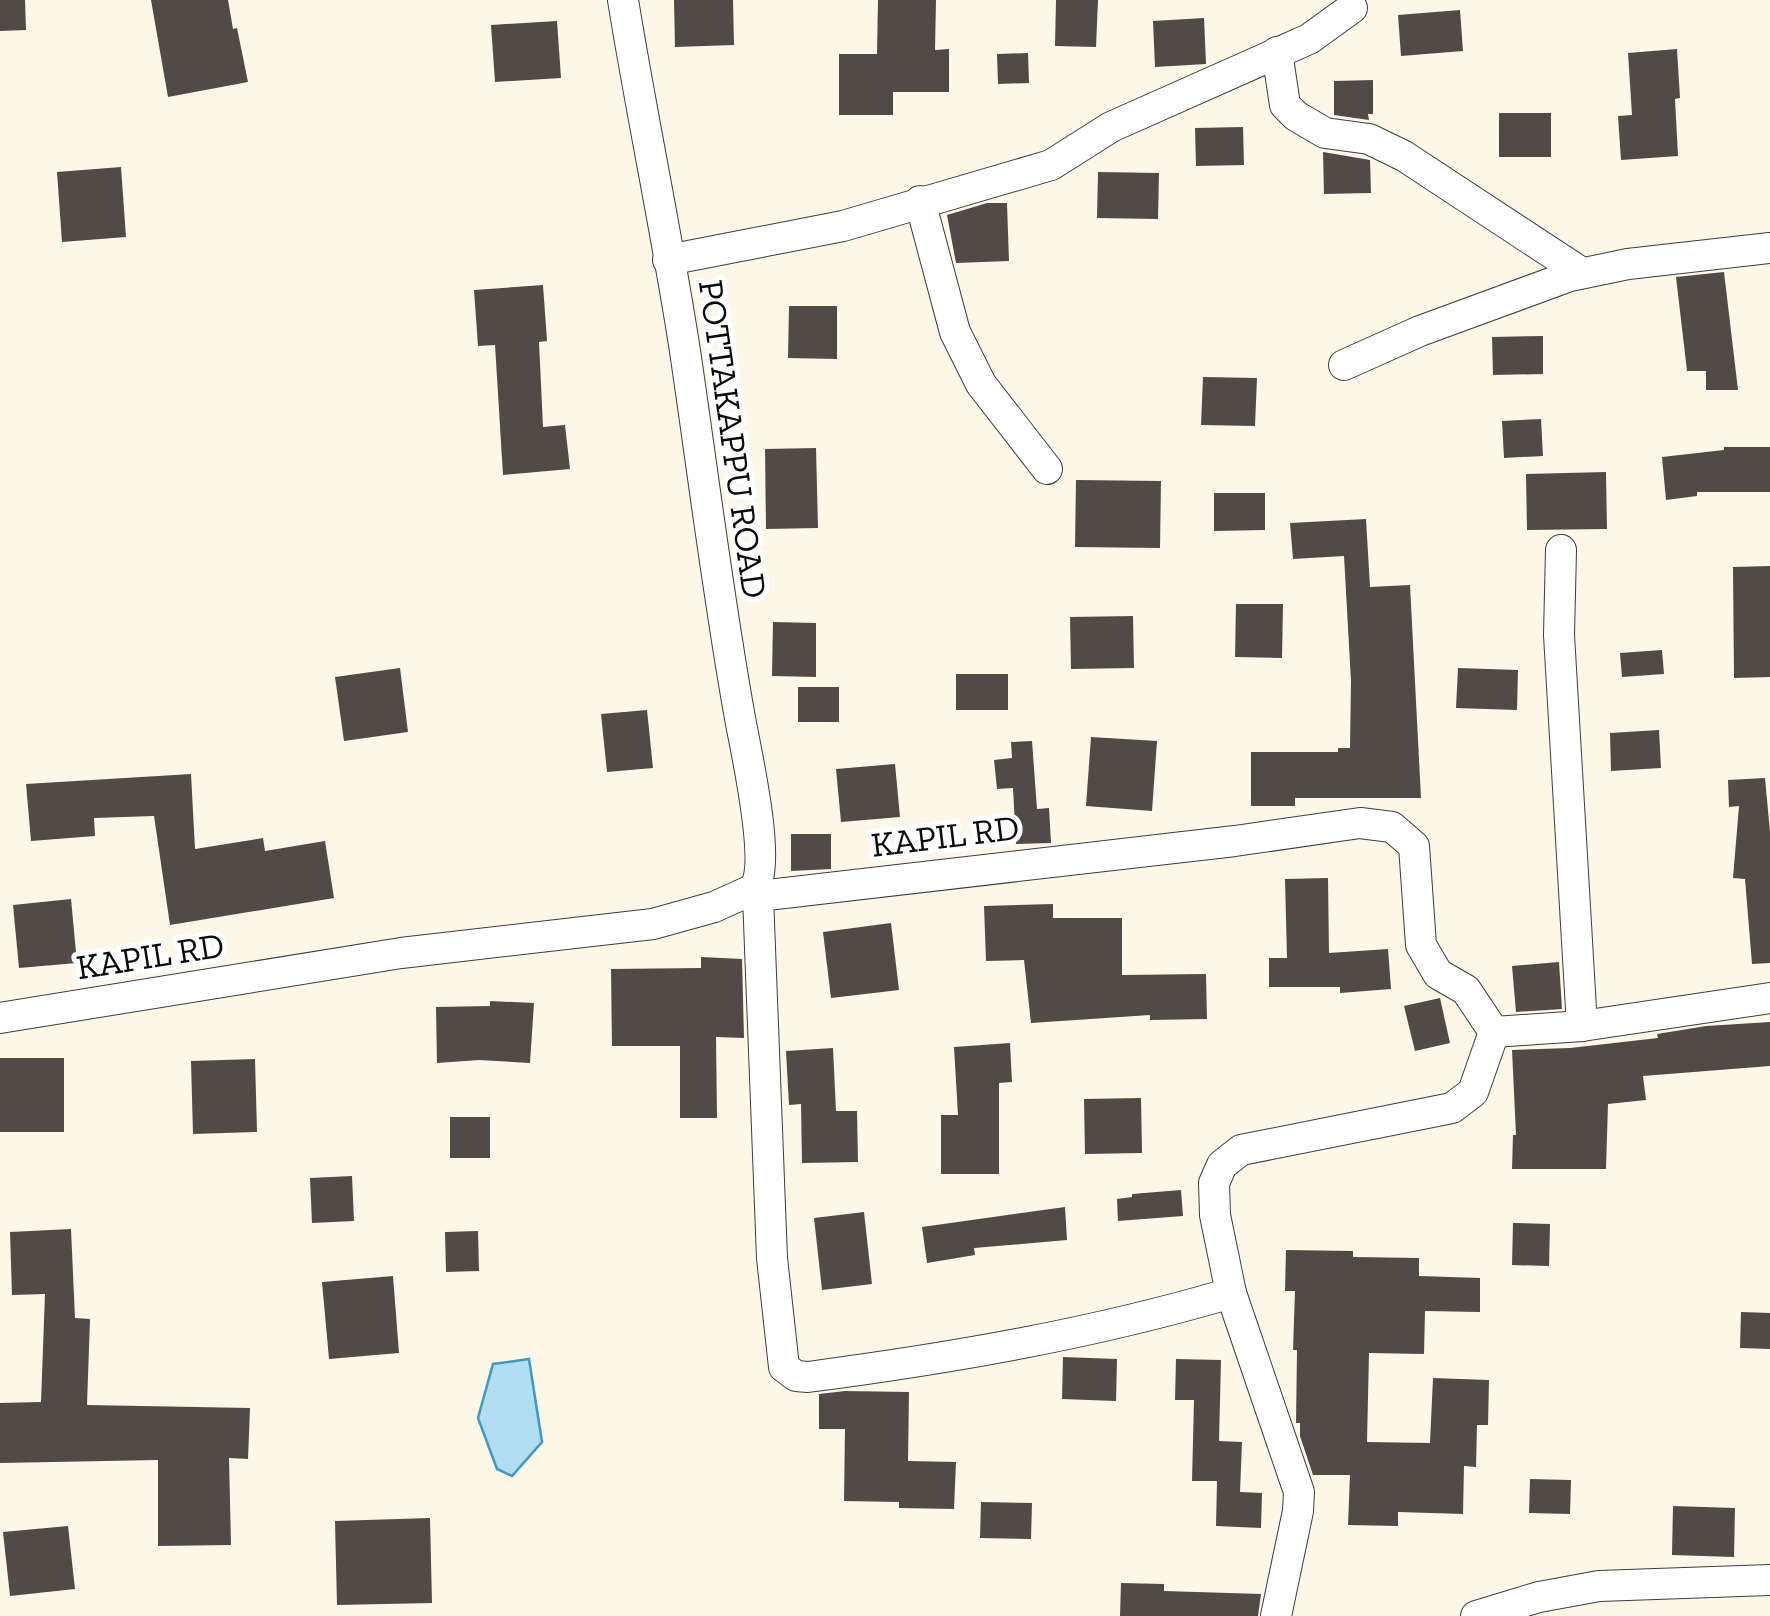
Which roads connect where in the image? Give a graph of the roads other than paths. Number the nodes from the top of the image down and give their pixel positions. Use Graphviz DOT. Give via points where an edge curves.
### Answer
graph roads {
  1 [pos="624,0"];
  2 [pos="1352,8"];
  3 [pos="1277,52"];
  4 [pos="920,201"];
  5 [pos="1770,248"];
  6 [pos="668,260"];
  7 [pos="1582,273"];
  8 [pos="1344,364"];
  9 [pos="1047,469"];
  10 [pos="1562,550"];
  11 [pos="756,892"];
  12 [pos="1770,998"];
  13 [pos="0,1018"];
  14 [pos="1582,1026"];
  15 [pos="1494,1032"];
  16 [pos="1231,1292"];
  17 [pos="1770,1580"];
  18 [pos="1276,1616"];
  19 [pos="1476,1616"];
  1 -- 6 [label="street, POTTAKAPPU ROAD"];
  2 -- 3 [label="street" via="1309,40"];
  3 -- 4 [label="street" via="1110,127 1051,165"];
  3 -- 7 [label="street" via="1285,105 1296,116 1325,133 1368,139 1404,156"];
  4 -- 6 [label="street" via="843,226"];
  4 -- 9 [label="street" via="954,332 981,384"];
  5 -- 7 [label="street"];
  6 -- 11 [label="street, POTTAKAPPU ROAD" via="752,780 762,865"];
  7 -- 8 [label="street"];
  10 -- 14 [label="street" via="1560,635"];
  11 -- 13 [label="street, KAPIL RD" via="653,924 401,952"];
  11 -- 15 [label="street, KAPIL RD" via="1360,823 1392,827 1414,846 1421,944 1438,974 1466,990"];
  11 -- 16 [label="street, POTTAKAPPU ROAD" via="772,1258 784,1368 808,1378 960,1357"];
  12 -- 14 [label="street"];
  14 -- 15 [label="street"];
  15 -- 16 [label="street" via="1473,1092 1452,1108 1240,1150 1222,1165 1214,1183 1215,1215"];
  16 -- 18 [label="street" via="1300,1492"];
  17 -- 19 [label="street" via="1599,1586"];
}
